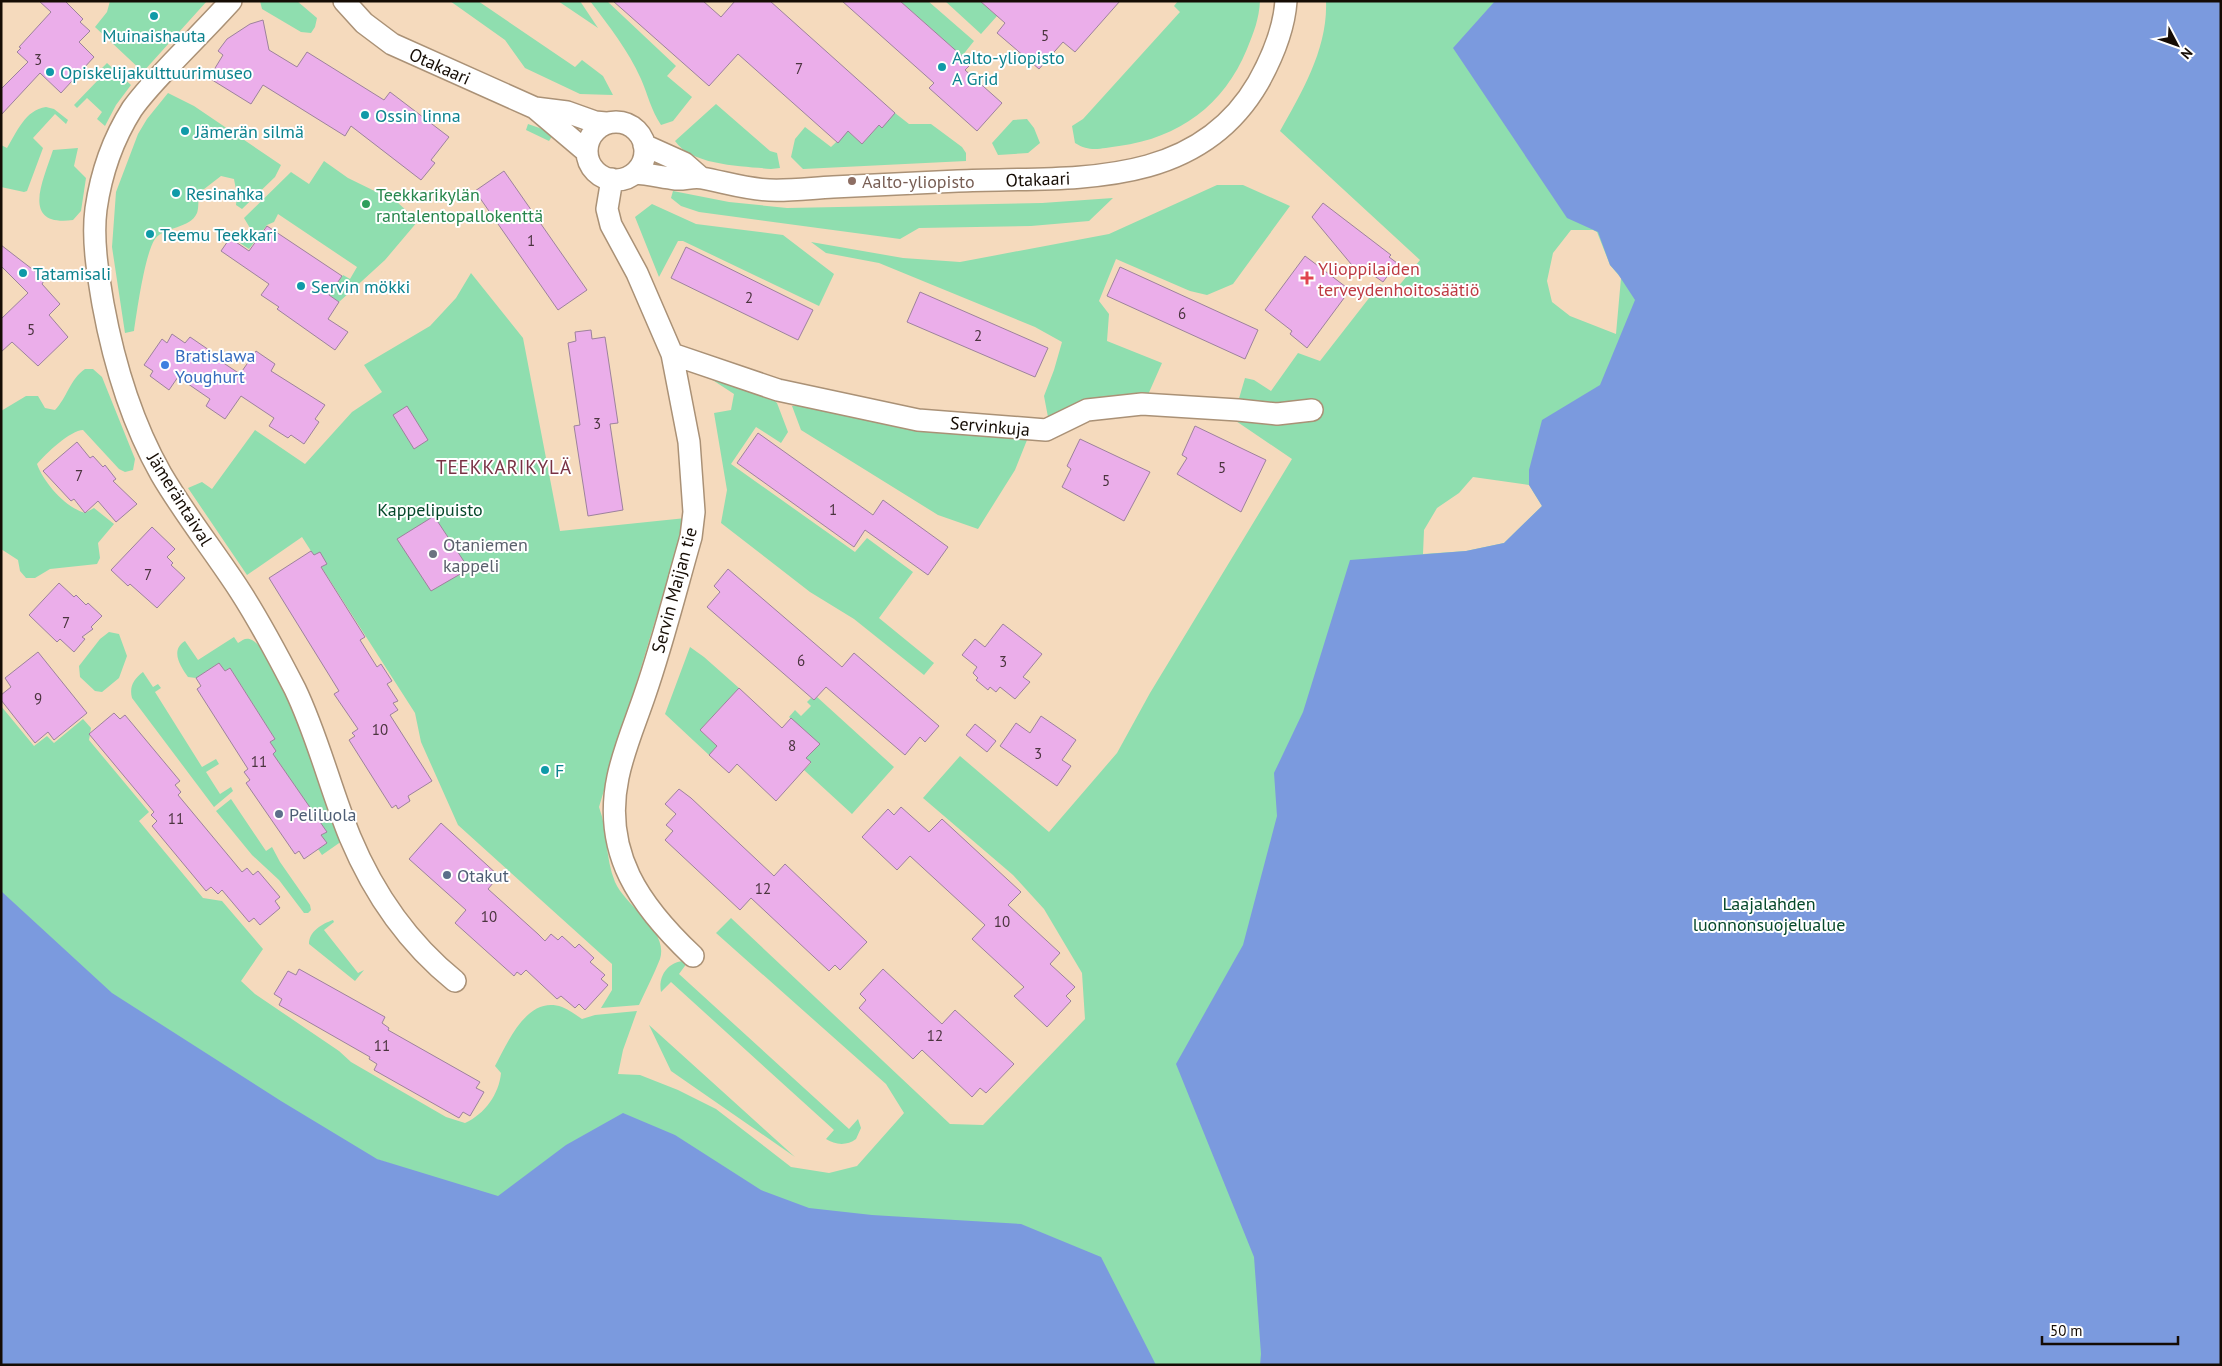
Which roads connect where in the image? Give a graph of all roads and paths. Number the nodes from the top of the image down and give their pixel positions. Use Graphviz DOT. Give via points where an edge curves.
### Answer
graph roads {
  1 [pos="231,1"];
  2 [pos="1286,1"];
  3 [pos="343,5"];
  4 [pos="535,108"];
  5 [pos="606,123"];
  6 [pos="644,145"];
  7 [pos="587,152"];
  8 [pos="634,173"];
  9 [pos="700,178"];
  10 [pos="612,179"];
  11 [pos="672,354"];
  12 [pos="1312,410"];
  13 [pos="693,956"];
  14 [pos="455,981"];
  1 -- 14 [label="street, Jämeräntaival" via="133,108 110,152 96,211 96,237 98,278 112,345 123,389 160,473 239,590 294,687 350,836 367,871 405,933"];
  2 -- 9 [label="street, Otakaari" via="1273,54 1239,110 1201,144 1158,164 1111,175 770,190"];
  3 -- 4 [label="street, Otakaari" via="392,44"];
  4 -- 5 [label="street, Otakaari" via="567,112"];
  4 -- 7 [label="street, Otakaari"];
  5 -- 6 [label="street" via="630,126 637,131"];
  5 -- 7 [label="street" via="592,136"];
  6 -- 8 [label="street" via="642,163"];
  6 -- 9 [label="street, Otakaari" via="684,163"];
  7 -- 10 [label="street" via="594,169"];
  8 -- 9 [label="street, Otakaari" via="677,180"];
  8 -- 10 [label="street" via="622,179"];
  10 -- 11 [label="street, Servin Maijan tie" via="607,209 611,225 637,273"];
  11 -- 12 [label="street, Servinkuja" via="778,390 918,420 1046,430 1087,410 1142,404 1277,414"];
  11 -- 13 [label="street, Servin Maijan tie" via="689,442 694,512 691,537 618,777 614,812 616,840 632,884 645,905"];
}
